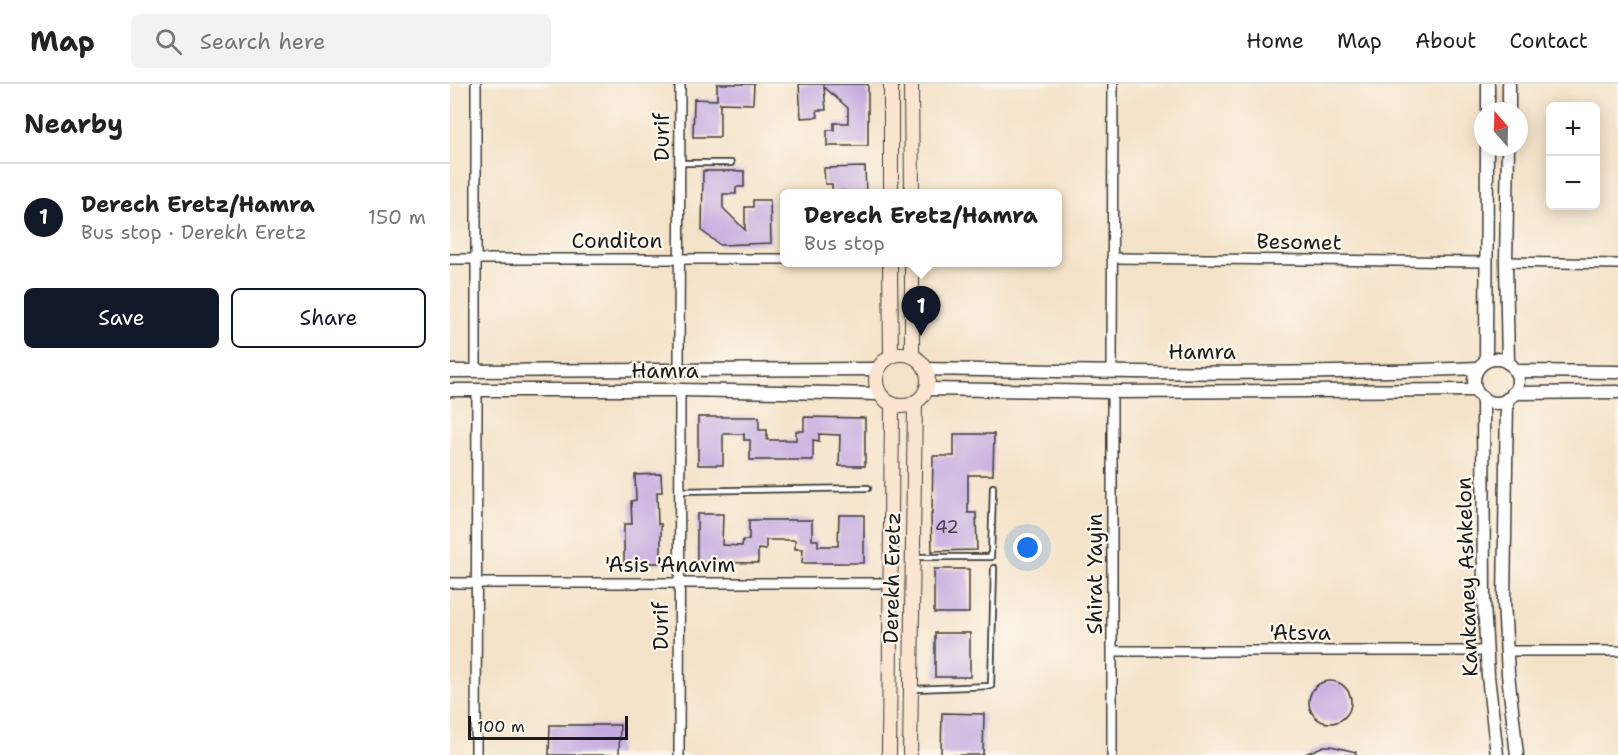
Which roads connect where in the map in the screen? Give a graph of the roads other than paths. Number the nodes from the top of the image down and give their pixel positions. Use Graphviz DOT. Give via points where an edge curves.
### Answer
graph roads {
  1 [pos="476,84"];
  2 [pos="680,84"];
  3 [pos="891,84"];
  4 [pos="911,84"];
  5 [pos="1113,84"];
  6 [pos="1488,84"];
  7 [pos="1509,84"];
  8 [pos="1488,102"];
  9 [pos="1509,102"];
  10 [pos="1487,156"];
  11 [pos="1508,156"];
  12 [pos="680,163"];
  13 [pos="731,163"];
  14 [pos="891,189"];
  15 [pos="912,189"];
  16 [pos="450,258"];
  17 [pos="476,258"];
  18 [pos="1112,258"];
  19 [pos="680,259"];
  20 [pos="780,259"];
  21 [pos="1487,262"];
  22 [pos="1506,262"];
  23 [pos="1618,264"];
  24 [pos="890,267"];
  25 [pos="912,267"];
  26 [pos="891,356"];
  27 [pos="912,356"];
  28 [pos="1482,365"];
  29 [pos="1512,367"];
  30 [pos="878,369"];
  31 [pos="926,369"];
  32 [pos="679,370"];
  33 [pos="450,371"];
  34 [pos="476,372"];
  35 [pos="1112,372"];
  36 [pos="1618,372"];
  37 [pos="926,389"];
  38 [pos="450,390"];
  39 [pos="477,390"];
  40 [pos="680,390"];
  41 [pos="1112,392"];
  42 [pos="1618,393"];
  43 [pos="879,394"];
  44 [pos="1479,394"];
  45 [pos="1510,396"];
  46 [pos="915,402"];
  47 [pos="892,404"];
  48 [pos="993,487"];
  49 [pos="868,488"];
  50 [pos="679,491"];
  51 [pos="913,557"];
  52 [pos="994,568"];
  53 [pos="450,583"];
  54 [pos="476,583"];
  55 [pos="679,583"];
  56 [pos="891,583"];
  57 [pos="1113,651"];
  58 [pos="1487,651"];
  59 [pos="1506,651"];
  60 [pos="1618,651"];
  61 [pos="911,689"];
  62 [pos="476,755"];
  63 [pos="679,755"];
  64 [pos="889,755"];
  65 [pos="910,755"];
  66 [pos="1112,755"];
  67 [pos="1497,755"];
  68 [pos="1517,755"];
  1 -- 17 [label="street"];
  2 -- 12 [label="street, Durif"];
  3 -- 14 [label="main road"];
  4 -- 15 [label="main road"];
  5 -- 18 [label="street"];
  6 -- 8 [label="street"];
  7 -- 9 [label="street"];
  10 -- 21 [label="street"];
  11 -- 22 [label="street"];
  12 -- 13 [label="lane"];
  12 -- 19 [label="street, Durif"];
  16 -- 17 [label="street, Conditon"];
  17 -- 19 [label="street, Conditon"];
  17 -- 34 [label="street"];
  18 -- 21 [label="street, Besomet"];
  18 -- 35 [label="street"];
  19 -- 20 [label="street, Conditon"];
  19 -- 32 [label="street, Durif"];
  21 -- 28 [label="street"];
  22 -- 23 [label="street"];
  22 -- 29 [label="street"];
  24 -- 26 [label="main road"];
  25 -- 27 [label="main road"];
  26 -- 27 [label="main road"];
  26 -- 30 [label="main road"];
  27 -- 31 [label="main road"];
  28 -- 29 [label="street" via="1497,359"];
  28 -- 35 [label="street, Hamra" via="1402,371"];
  28 -- 44 [label="street" via="1474,379"];
  29 -- 36 [label="street"];
  29 -- 45 [label="street" via="1517,383"];
  30 -- 32 [label="street, Hamra"];
  30 -- 43 [label="main road"];
  31 -- 35 [label="street, Hamra"];
  31 -- 37 [label="main road"];
  32 -- 34 [label="street, Hamra"];
  33 -- 34 [label="street, Hamra"];
  37 -- 41 [label="street, Hamra"];
  37 -- 46 [label="main road"];
  38 -- 39 [label="street, Hamra"];
  39 -- 40 [label="street, Hamra"];
  39 -- 54 [label="street"];
  40 -- 43 [label="street, Hamra"];
  40 -- 50 [label="street, Durif"];
  41 -- 44 [label="street, Hamra"];
  41 -- 57 [label="street, Shirat Yayin"];
  42 -- 45 [label="street"];
  43 -- 47 [label="main road"];
  44 -- 45 [label="street" via="1495,402"];
  44 -- 58 [label="street, Kankaney Ashkelon"];
  45 -- 59 [label="street, Kankaney Ashkelon"];
  46 -- 47 [label="main road"];
  46 -- 51 [label="main road, Derekh Eretz"];
  47 -- 56 [label="main road, Derekh Eretz"];
  48 -- 51 [label="lane" via="991,557"];
  49 -- 50 [label="lane"];
  50 -- 55 [label="street, Durif"];
  51 -- 61 [label="main road, Derekh Eretz"];
  52 -- 61 [label="lane" via="992,686"];
  53 -- 54 [label="street, 'Asis 'Anavim"];
  54 -- 55 [label="street, 'Asis 'Anavim"];
  54 -- 62 [label="street"];
  55 -- 56 [label="street, 'Asis 'Anavim"];
  55 -- 63 [label="street, Durif"];
  56 -- 64 [label="main road, Derekh Eretz"];
  57 -- 58 [label="street, 'Atsva"];
  57 -- 66 [label="street, Shirat Yayin"];
  58 -- 67 [label="street, Kankaney Ashkelon"];
  59 -- 60 [label="street"];
  59 -- 68 [label="street, Kankaney Ashkelon"];
  61 -- 65 [label="main road, Derekh Eretz"];
}
